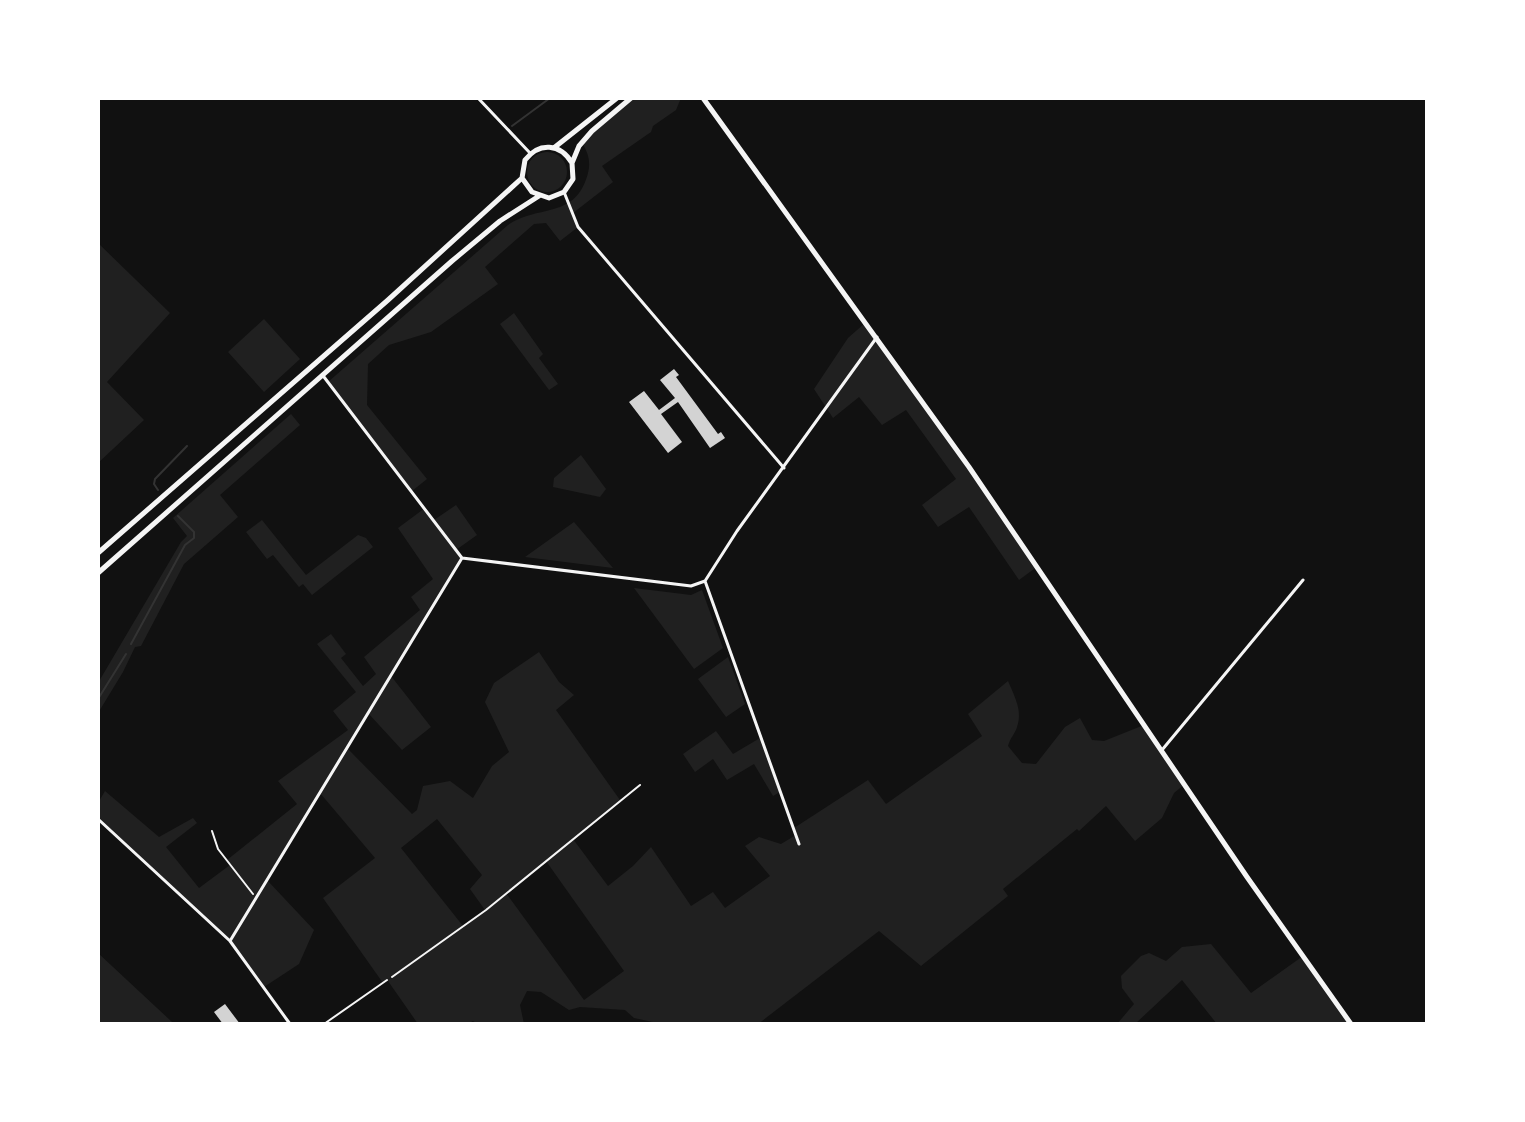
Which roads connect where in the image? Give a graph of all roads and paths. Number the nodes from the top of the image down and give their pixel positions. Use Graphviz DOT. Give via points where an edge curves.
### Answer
graph roads {
  1 [pos="478,98"];
  2 [pos="617,98"];
  3 [pos="631,98"];
  4 [pos="703,98"];
  5 [pos="554,147"];
  6 [pos="530,153"];
  7 [pos="572,163"];
  8 [pos="522,178"];
  9 [pos="564,192"];
  10 [pos="539,196"];
  11 [pos="877,337"];
  12 [pos="323,375"];
  13 [pos="784,468"];
  14 [pos="98,553"];
  15 [pos="462,558"];
  16 [pos="98,573"];
  17 [pos="1303,580"];
  18 [pos="705,581"];
  19 [pos="1162,750"];
  20 [pos="640,785"];
  21 [pos="98,819"];
  22 [pos="212,831"];
  23 [pos="799,844"];
  24 [pos="256,898"];
  25 [pos="230,941"];
  26 [pos="387,980"];
  27 [pos="290,1024"];
  28 [pos="324,1024"];
  29 [pos="1351,1024"];
  1 -- 6 [label="street"];
  2 -- 5 [label="main road"];
  3 -- 7 [label="main road" via="592,131"];
  4 -- 11 [label="main road"];
  5 -- 6 [label="main road"];
  5 -- 7 [label="main road"];
  6 -- 8 [label="main road"];
  7 -- 9 [label="main road" via="573,179"];
  8 -- 10 [label="main road"];
  8 -- 14 [label="main road"];
  9 -- 10 [label="main road"];
  9 -- 13 [label="street" via="578,227"];
  10 -- 12 [label="main road" via="500,221"];
  11 -- 13 [label="street"];
  11 -- 19 [label="main road"];
  12 -- 15 [label="street"];
  12 -- 16 [label="main road"];
  13 -- 18 [label="street"];
  15 -- 18 [label="street" via="691,586"];
  15 -- 24 [label="street"];
  17 -- 19 [label="street"];
  18 -- 23 [label="street"];
  19 -- 29 [label="main road"];
  20 -- 26 [label="path" via="486,910"];
  21 -- 25 [label="street"];
  22 -- 24 [label="path" via="218,849"];
  24 -- 25 [label="street"];
  25 -- 27 [label="street"];
  26 -- 28 [label="lane"];
}
